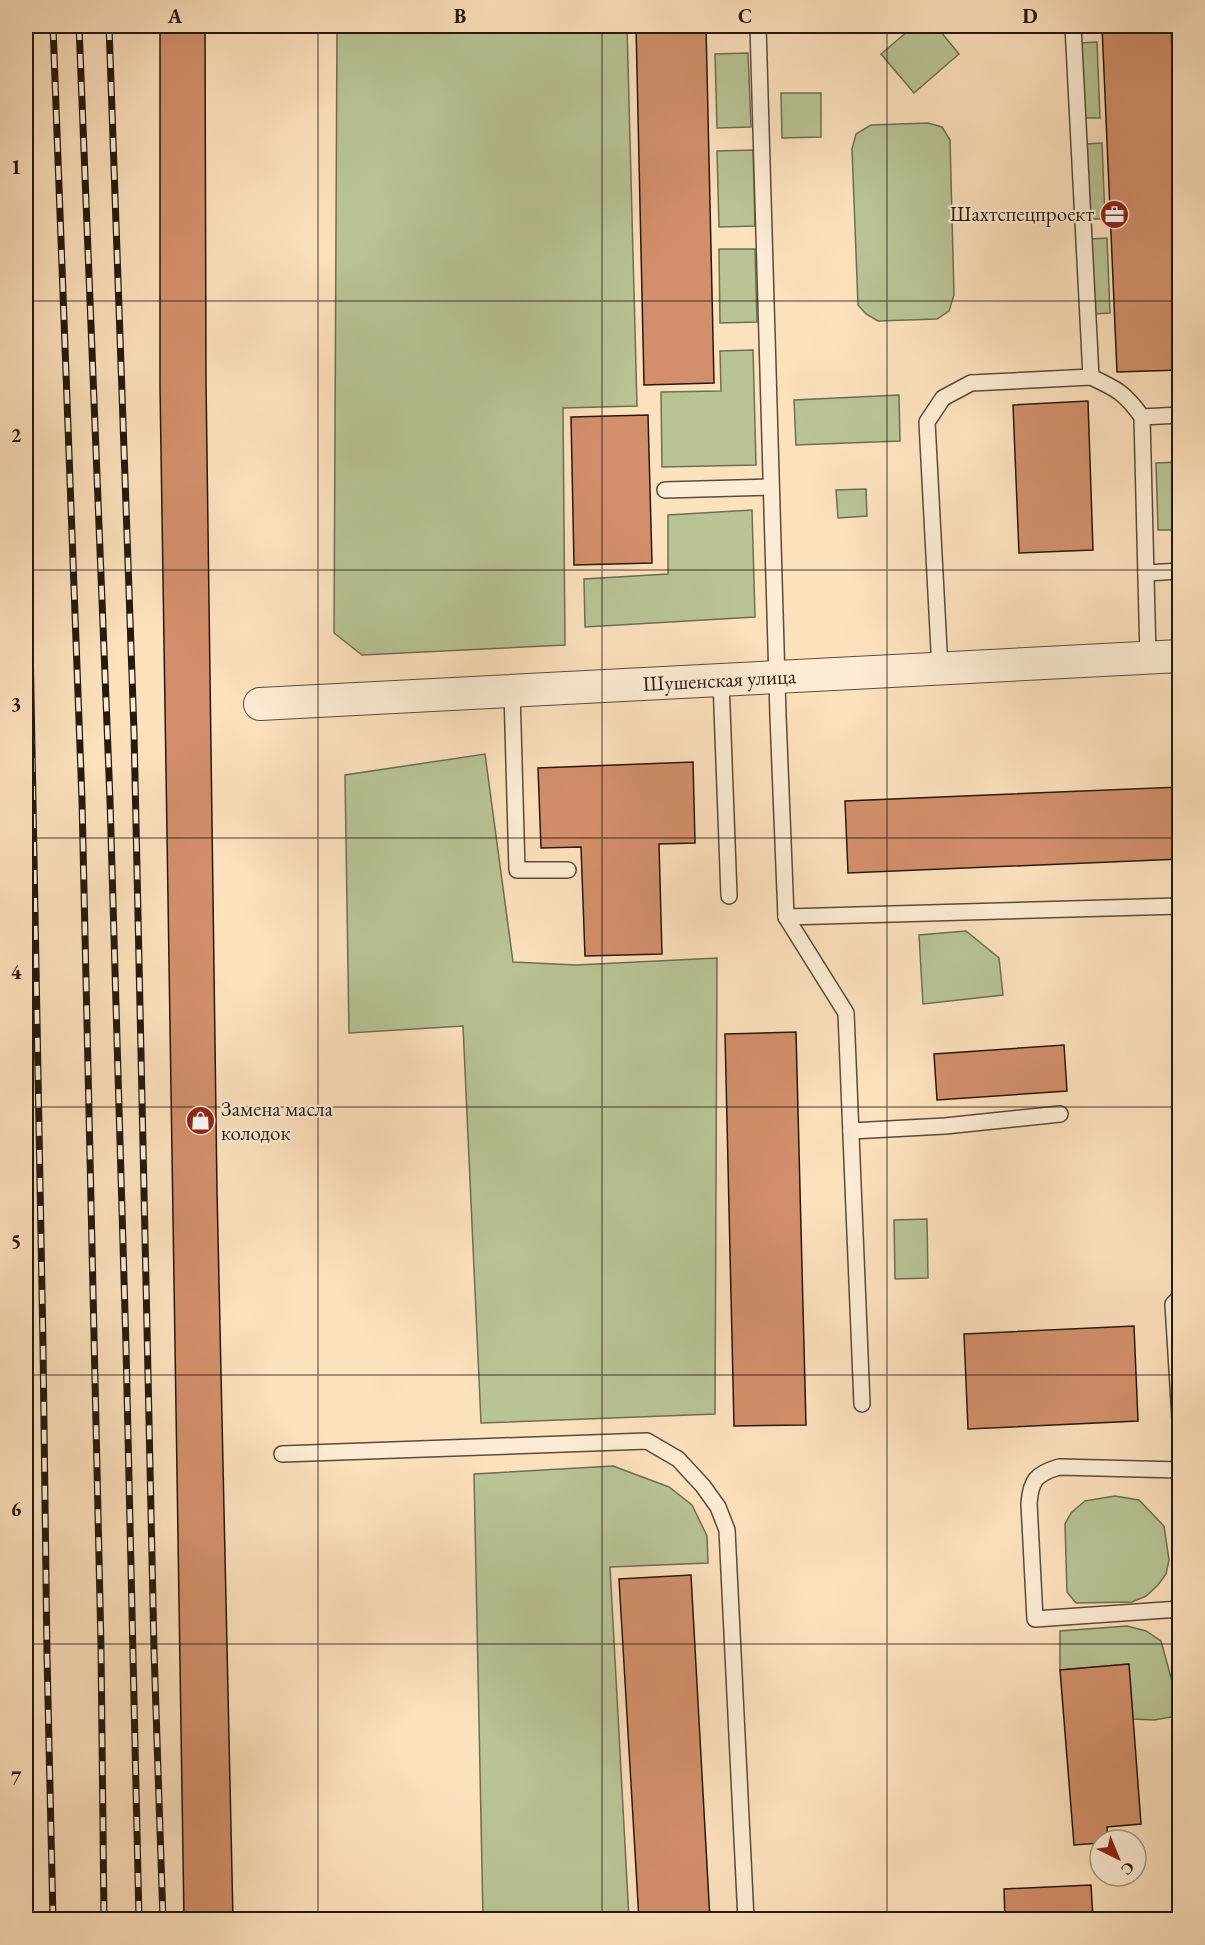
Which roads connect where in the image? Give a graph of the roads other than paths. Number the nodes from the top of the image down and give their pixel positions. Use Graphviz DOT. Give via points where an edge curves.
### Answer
graph roads {
  1 [pos="758,26"];
  2 [pos="1073,26"];
  3 [pos="1091,377"];
  4 [pos="1179,415"];
  5 [pos="1142,417"];
  6 [pos="771,487"];
  7 [pos="665,490"];
  8 [pos="1179,571"];
  9 [pos="1146,573"];
  10 [pos="1179,656"];
  11 [pos="1148,657"];
  12 [pos="940,669"];
  13 [pos="777,678"];
  14 [pos="721,681"];
  15 [pos="512,691"];
  16 [pos="260,704"];
  17 [pos="568,870"];
  18 [pos="729,896"];
  19 [pos="1179,906"];
  20 [pos="786,917"];
  21 [pos="1060,1114"];
  22 [pos="851,1131"];
  23 [pos="1179,1297"];
  24 [pos="862,1404"];
  25 [pos="1179,1419"];
  26 [pos="282,1454"];
  27 [pos="1179,1470"];
  28 [pos="1179,1610"];
  29 [pos="746,1920"];
  1 -- 6 [label="lane"];
  2 -- 3 [label="lane"];
  3 -- 5 [label="lane" via="1117,389"];
  3 -- 12 [label="lane" via="971,383 943,398 927,422"];
  4 -- 5 [label="lane"];
  5 -- 9 [label="lane"];
  6 -- 7 [label="lane"];
  6 -- 13 [label="lane"];
  8 -- 9 [label="lane"];
  9 -- 11 [label="lane"];
  10 -- 11 [label="street, Шушенская улица"];
  11 -- 12 [label="street, Шушенская улица"];
  12 -- 13 [label="street, Шушенская улица"];
  13 -- 14 [label="street, Шушенская улица"];
  13 -- 20 [label="lane"];
  14 -- 15 [label="street, Шушенская улица"];
  14 -- 18 [label="lane"];
  15 -- 16 [label="street, Шушенская улица"];
  15 -- 17 [label="lane" via="517,870"];
  19 -- 20 [label="lane"];
  20 -- 22 [label="lane" via="846,1013"];
  21 -- 22 [label="lane"];
  22 -- 24 [label="lane"];
  23 -- 25 [label="lane" via="1173,1304"];
  26 -- 29 [label="lane" via="646,1441 678,1459 718,1507 727,1530"];
  27 -- 28 [label="lane" via="1059,1467 1035,1479 1029,1503 1035,1619"];
}
